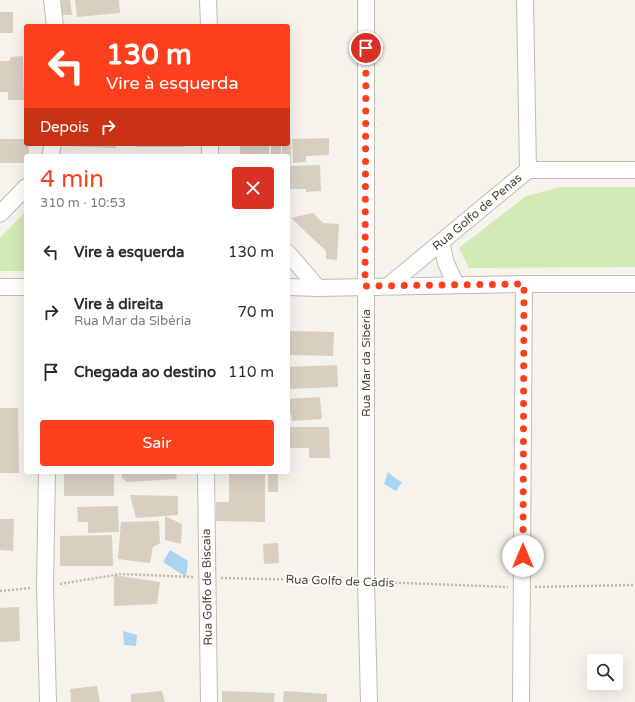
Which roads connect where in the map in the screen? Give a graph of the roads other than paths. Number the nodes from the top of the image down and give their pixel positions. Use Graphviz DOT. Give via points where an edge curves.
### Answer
graph roads {
  1 [pos="52,0"];
  2 [pos="208,0"];
  3 [pos="366,0"];
  4 [pos="525,0"];
  5 [pos="55,24"];
  6 [pos="209,24"];
  7 [pos="528,170"];
  8 [pos="635,170"];
  9 [pos="24,189"];
  10 [pos="0,214"];
  11 [pos="441,242"];
  12 [pos="290,255"];
  13 [pos="524,284"];
  14 [pos="635,284"];
  15 [pos="456,285"];
  16 [pos="365,286"];
  17 [pos="388,286"];
  18 [pos="0,287"];
  19 [pos="24,287"];
  20 [pos="290,287"];
  21 [pos="318,288"];
  22 [pos="47,474"];
  23 [pos="206,474"];
  24 [pos="48,702"];
  25 [pos="209,702"];
  26 [pos="369,702"];
  27 [pos="521,702"];
  1 -- 5 [label="street"];
  2 -- 6 [label="street"];
  3 -- 16 [label="street, Rua Mar da Sibéria"];
  4 -- 7 [label="street, Rua Golfo de Penas"];
  7 -- 8 [label="street"];
  7 -- 11 [label="street, Rua Golfo de Penas"];
  9 -- 10 [label="street"];
  11 -- 15 [label="street" via="446,263"];
  11 -- 17 [label="street, Rua Golfo de Penas"];
  12 -- 21 [label="street"];
  13 -- 14 [label="street"];
  13 -- 15 [label="street"];
  13 -- 27 [label="street"];
  15 -- 17 [label="street"];
  16 -- 17 [label="street"];
  16 -- 21 [label="street"];
  16 -- 26 [label="street, Rua Mar da Sibéria"];
  18 -- 19 [label="street"];
  20 -- 21 [label="street"];
  22 -- 24 [label="street" via="45,586"];
  23 -- 25 [label="street, Rua Golfo de Biscaia"];
}
